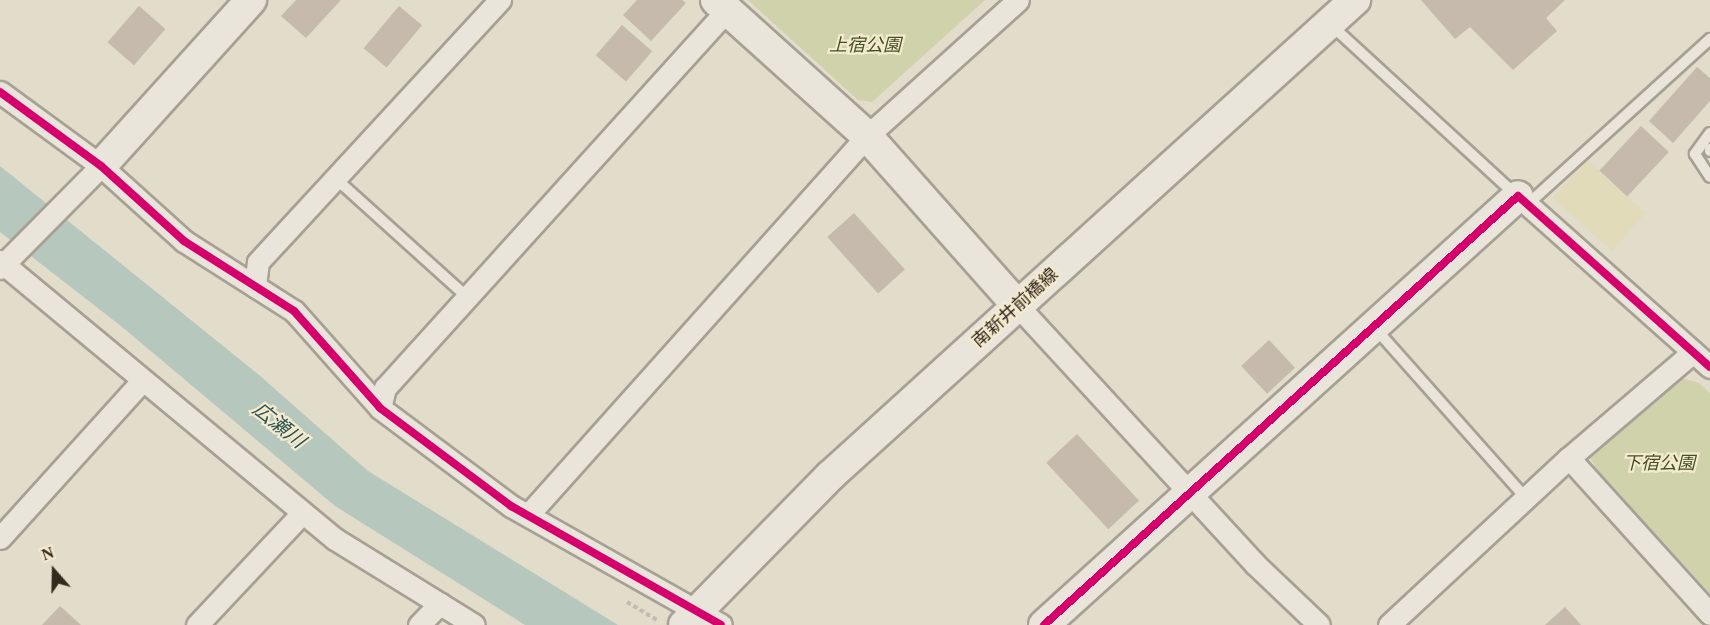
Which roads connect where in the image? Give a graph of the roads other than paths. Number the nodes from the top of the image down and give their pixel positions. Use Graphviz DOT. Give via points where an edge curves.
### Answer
graph roads {
  1 [pos="251,0"];
  2 [pos="500,0"];
  3 [pos="1018,0"];
  4 [pos="1355,0"];
  5 [pos="722,5"];
  6 [pos="1330,24"];
  7 [pos="1710,39"];
  8 [pos="0,92"];
  9 [pos="1710,134"];
  10 [pos="867,136"];
  11 [pos="102,166"];
  12 [pos="1710,177"];
  13 [pos="335,178"];
  14 [pos="1523,200"];
  15 [pos="4,262"];
  16 [pos="255,286"];
  17 [pos="467,297"];
  18 [pos="1017,305"];
  19 [pos="1373,327"];
  20 [pos="1693,352"];
  21 [pos="1710,367"];
  22 [pos="142,381"];
  23 [pos="380,408"];
  24 [pos="1569,458"];
  25 [pos="1190,492"];
  26 [pos="1526,498"];
  27 [pos="302,513"];
  28 [pos="528,515"];
  29 [pos="0,538"];
  30 [pos="440,603"];
  31 [pos="1710,614"];
  32 [pos="701,620"];
  33 [pos="196,625"];
  34 [pos="419,625"];
  35 [pos="474,625"];
  36 [pos="1044,625"];
  37 [pos="1318,625"];
  38 [pos="1389,625"];
  1 -- 11 [label="street"];
  2 -- 13 [label="street"];
  3 -- 10 [label="street"];
  4 -- 6 [label="street, 南新井前橋線"];
  5 -- 10 [label="street"];
  5 -- 17 [label="street"];
  6 -- 14 [label="lane"];
  6 -- 18 [label="street, 南新井前橋線"];
  7 -- 14 [label="lane"];
  8 -- 11 [label="street"];
  9 -- 12 [label="lane" via="1695,154"];
  10 -- 18 [label="street"];
  10 -- 28 [label="street"];
  11 -- 15 [label="street"];
  11 -- 16 [label="street" via="184,241"];
  13 -- 16 [label="street" via="258,262"];
  13 -- 17 [label="lane"];
  14 -- 19 [label="street"];
  14 -- 20 [label="street"];
  15 -- 22 [label="street"];
  16 -- 23 [label="street" via="294,311"];
  17 -- 23 [label="street" via="385,388"];
  18 -- 25 [label="street"];
  18 -- 32 [label="street, 南新井前橋線" via="783,520"];
  19 -- 25 [label="street"];
  19 -- 26 [label="lane"];
  20 -- 21 [label="street"];
  20 -- 24 [label="street"];
  22 -- 27 [label="street"];
  22 -- 29 [label="street"];
  23 -- 28 [label="street"];
  24 -- 26 [label="street"];
  24 -- 31 [label="street"];
  25 -- 36 [label="street"];
  25 -- 37 [label="street" via="1290,602"];
  26 -- 38 [label="street"];
  27 -- 30 [label="street" via="335,540"];
  27 -- 33 [label="street"];
  28 -- 32 [label="street"];
  30 -- 34 [label="street"];
  30 -- 35 [label="street"];
}
